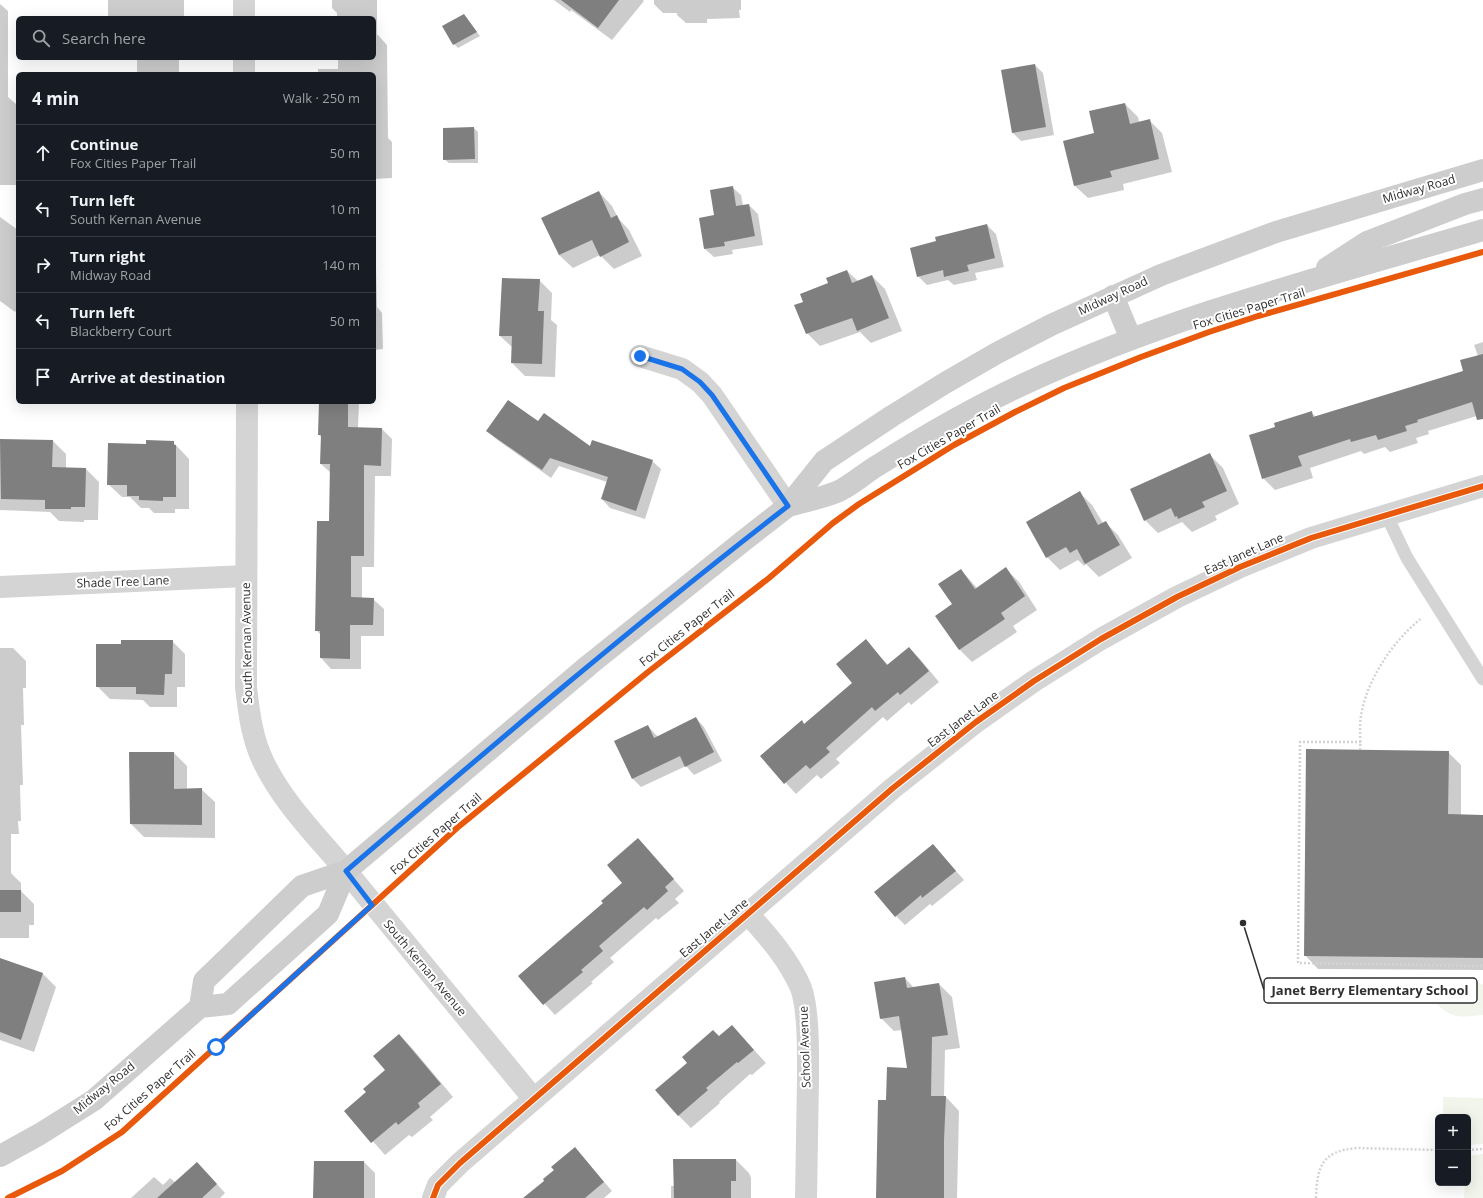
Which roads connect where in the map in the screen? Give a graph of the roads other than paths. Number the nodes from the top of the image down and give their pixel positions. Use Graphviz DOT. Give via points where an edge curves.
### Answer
graph roads {
  1 [pos="244,0"];
  2 [pos="244,16"];
  3 [pos="244,60"];
  4 [pos="244,72"];
  5 [pos="1483,170"];
  6 [pos="1483,199"];
  7 [pos="1483,230"];
  8 [pos="1306,282"];
  9 [pos="1113,296"];
  10 [pos="1131,339"];
  11 [pos="640,356"];
  12 [pos="247,404"];
  13 [pos="1483,486"];
  14 [pos="788,506"];
  15 [pos="1386,514"];
  16 [pos="246,576"];
  17 [pos="0,586"];
  18 [pos="1483,679"];
  19 [pos="346,871"];
  20 [pos="748,914"];
  21 [pos="200,1007"];
  22 [pos="533,1098"];
  23 [pos="0,1156"];
  24 [pos="433,1198"];
  25 [pos="806,1198"];
  1 -- 2 [label="street"];
  3 -- 4 [label="street"];
  5 -- 9 [label="main road, Midway Road" via="1276,232 1161,274"];
  6 -- 8 [label="main road" via="1367,242"];
  7 -- 8 [label="main road, Midway Road"];
  8 -- 10 [label="main road, Midway Road" via="1195,316"];
  9 -- 10 [label="main road"];
  9 -- 14 [label="main road, Midway Road" via="997,353 892,416 824,461"];
  10 -- 14 [label="main road, Midway Road" via="1021,386 957,419 879,464 839,491"];
  11 -- 14 [label="street" via="682,369 700,382 712,395"];
  12 -- 16 [label="street, South Kernan Avenue"];
  13 -- 15 [label="street, East Janet Lane"];
  14 -- 19 [label="main road, Midway Road" via="589,665"];
  15 -- 18 [label="lane" via="1407,558"];
  15 -- 20 [label="street, East Janet Lane" via="1311,538 1240,567 1101,638 976,722 893,788"];
  16 -- 17 [label="street, Shade Tree Lane"];
  16 -- 19 [label="street, South Kernan Avenue" via="246,687 255,741 281,793"];
  19 -- 21 [label="main road, Midway Road" via="302,886 204,981"];
  19 -- 21 [label="main road, Midway Road" via="328,914 228,1004"];
  19 -- 22 [label="street, South Kernan Avenue"];
  20 -- 22 [label="street, East Janet Lane"];
  20 -- 25 [label="street, School Avenue" via="791,966 804,1002 808,1050"];
  21 -- 23 [label="main road, Midway Road" via="94,1100"];
  22 -- 24 [label="street" via="460,1163 438,1186"];
}
